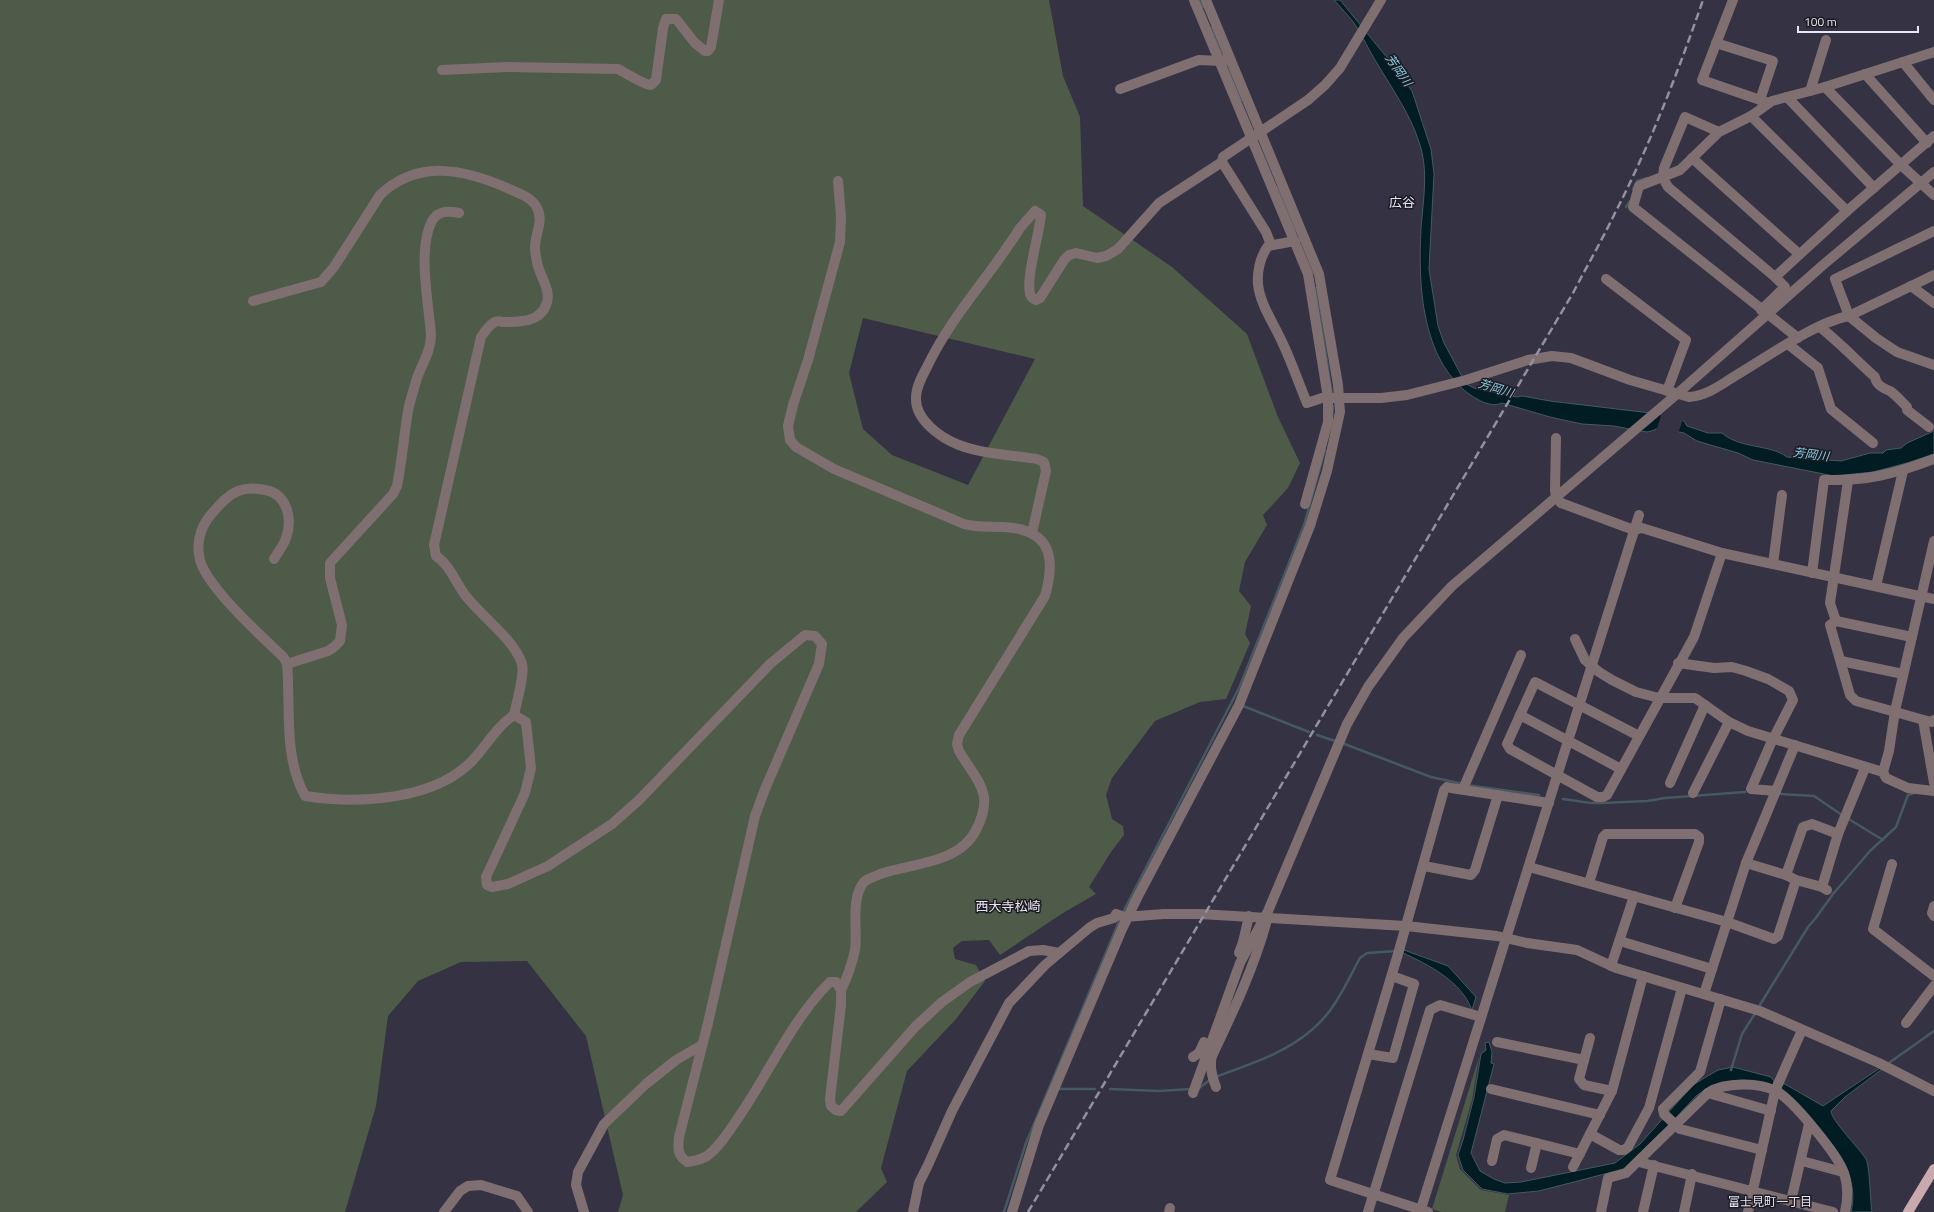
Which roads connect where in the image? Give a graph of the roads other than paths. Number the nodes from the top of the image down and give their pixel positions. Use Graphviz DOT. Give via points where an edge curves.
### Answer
graph roads {
  1 [pos="719,0"];
  2 [pos="1194,0"];
  3 [pos="1206,0"];
  4 [pos="1381,0"];
  5 [pos="1733,0"];
  6 [pos="1826,40"];
  7 [pos="1716,43"];
  8 [pos="1934,52"];
  9 [pos="1225,60"];
  10 [pos="1903,62"];
  11 [pos="442,70"];
  12 [pos="1865,74"];
  13 [pos="1825,87"];
  14 [pos="1120,89"];
  15 [pos="1810,91"];
  16 [pos="1787,97"];
  17 [pos="1934,100"];
  18 [pos="1764,102"];
  19 [pos="1751,116"];
  20 [pos="1719,132"];
  21 [pos="1256,136"];
  22 [pos="1930,139"];
  23 [pos="1692,158"];
  24 [pos="1222,162"];
  25 [pos="1901,165"];
  26 [pos="1934,172"];
  27 [pos="1664,178"];
  28 [pos="838,181"];
  29 [pos="1920,183"];
  30 [pos="1874,188"];
  31 [pos="1934,195"];
  32 [pos="1847,211"];
  33 [pos="458,214"];
  34 [pos="1934,231"];
  35 [pos="1295,242"];
  36 [pos="1271,245"];
  37 [pos="1799,254"];
  38 [pos="1934,275"];
  39 [pos="1775,277"];
  40 [pos="1606,279"];
  41 [pos="1911,286"];
  42 [pos="253,301"];
  43 [pos="1934,303"];
  44 [pos="1764,312"];
  45 [pos="1849,316"];
  46 [pos="1820,327"];
  47 [pos="1798,338"];
  48 [pos="1788,344"];
  49 [pos="1934,365"];
  50 [pos="1672,392"];
  51 [pos="1333,398"];
  52 [pos="1928,427"];
  53 [pos="1556,438"];
  54 [pos="1873,443"];
  55 [pos="1934,459"];
  56 [pos="1903,471"];
  57 [pos="1848,481"];
  58 [pos="1782,496"];
  59 [pos="1556,497"];
  60 [pos="1305,504"];
  61 [pos="1639,515"];
  62 [pos="1638,529"];
  63 [pos="1032,534"];
  64 [pos="1934,541"];
  65 [pos="1722,554"];
  66 [pos="274,559"];
  67 [pos="1773,564"];
  68 [pos="1812,573"];
  69 [pos="1834,577"];
  70 [pos="1876,586"];
  71 [pos="1921,596"];
  72 [pos="1934,599"];
  73 [pos="1836,621"];
  74 [pos="1912,637"];
  75 [pos="1574,639"];
  76 [pos="1521,655"];
  77 [pos="1841,661"];
  78 [pos="1678,663"];
  79 [pos="287,664"];
  80 [pos="1592,666"];
  81 [pos="1903,674"];
  82 [pos="1659,698"];
  83 [pos="1579,705"];
  84 [pos="1704,706"];
  85 [pos="1895,711"];
  86 [pos="1520,715"];
  87 [pos="514,716"];
  88 [pos="1923,720"];
  89 [pos="1934,720"];
  90 [pos="1730,722"];
  91 [pos="1639,736"];
  92 [pos="1774,738"];
  93 [pos="1568,740"];
  94 [pos="1795,745"];
  95 [pos="1865,768"];
  96 [pos="1621,769"];
  97 [pos="1883,772"];
  98 [pos="1557,776"];
  99 [pos="1670,783"];
  100 [pos="1934,783"];
  101 [pos="1464,786"];
  102 [pos="1776,791"];
  103 [pos="1934,791"];
  104 [pos="1694,793"];
  105 [pos="1498,795"];
  106 [pos="1549,803"];
  107 [pos="1838,834"];
  108 [pos="1746,863"];
  109 [pos="1892,864"];
  110 [pos="1424,866"];
  111 [pos="1529,867"];
  112 [pos="1786,875"];
  113 [pos="1796,880"];
  114 [pos="1589,883"];
  115 [pos="1634,896"];
  116 [pos="1934,906"];
  117 [pos="1675,908"];
  118 [pos="1123,916"];
  119 [pos="1249,916"];
  120 [pos="1934,916"];
  121 [pos="1266,918"];
  122 [pos="1727,922"];
  123 [pos="1406,926"];
  124 [pos="1506,938"];
  125 [pos="1620,942"];
  126 [pos="1059,953"];
  127 [pos="1611,966"];
  128 [pos="1712,969"];
  129 [pos="1392,976"];
  130 [pos="1643,976"];
  131 [pos="1934,976"];
  132 [pos="1934,986"];
  133 [pos="1682,988"];
  134 [pos="841,990"];
  135 [pos="1704,994"];
  136 [pos="1721,999"];
  137 [pos="1481,1017"];
  138 [pos="1906,1023"];
  139 [pos="1802,1030"];
  140 [pos="1590,1038"];
  141 [pos="1497,1042"];
  142 [pos="702,1045"];
  143 [pos="1368,1054"];
  144 [pos="1193,1057"];
  145 [pos="1584,1060"];
  146 [pos="1214,1081"];
  147 [pos="1776,1087"];
  148 [pos="1491,1089"];
  149 [pos="1194,1090"];
  150 [pos="1612,1091"];
  151 [pos="1934,1091"];
  152 [pos="1708,1093"];
  153 [pos="1650,1105"];
  154 [pos="1770,1111"];
  155 [pos="1664,1112"];
  156 [pos="1600,1115"];
  157 [pos="1674,1124"];
  158 [pos="1809,1124"];
  159 [pos="1590,1134"];
  160 [pos="1538,1143"];
  161 [pos="1762,1150"];
  162 [pos="1580,1154"];
  163 [pos="1492,1160"];
  164 [pos="1802,1161"];
  165 [pos="1639,1162"];
  166 [pos="1654,1165"];
  167 [pos="1573,1166"];
  168 [pos="1531,1168"];
  169 [pos="1934,1170"];
  170 [pos="1843,1172"];
  171 [pos="1692,1174"];
  172 [pos="1752,1191"];
  173 [pos="1374,1195"];
  174 [pos="1791,1201"];
  175 [pos="1422,1211"];
  176 [pos="444,1212"];
  177 [pos="528,1212"];
  178 [pos="584,1212"];
  179 [pos="913,1212"];
  180 [pos="1012,1212"];
  181 [pos="1368,1212"];
  182 [pos="1601,1212"];
  183 [pos="1643,1212"];
  184 [pos="1684,1212"];
  185 [pos="1748,1212"];
  186 [pos="1833,1212"];
  187 [pos="1845,1212"];
  188 [pos="1908,1212"];
  1 -- 11 [label="street" via="711,47 708,51 695,43 676,19 666,19 656,80 651,84 646,85 618,69 507,67"];
  2 -- 9 [label="street"];
  3 -- 9 [label="street"];
  4 -- 21 [label="street" via="1340,68 1326,85"];
  5 -- 7 [label="street"];
  6 -- 15 [label="street"];
  7 -- 18 [label="street" via="1773,61"];
  7 -- 18 [label="street" via="1702,80"];
  8 -- 10 [label="street"];
  9 -- 14 [label="street" via="1199,60"];
  9 -- 21 [label="street"];
  10 -- 12 [label="street"];
  10 -- 17 [label="street"];
  12 -- 13 [label="street"];
  12 -- 22 [label="street"];
  13 -- 15 [label="street"];
  13 -- 25 [label="street"];
  15 -- 16 [label="street"];
  16 -- 18 [label="street"];
  16 -- 30 [label="street"];
  18 -- 19 [label="street"];
  19 -- 20 [label="street"];
  19 -- 32 [label="street"];
  20 -- 23 [label="street"];
  20 -- 27 [label="street" via="1685,118 1664,168"];
  21 -- 24 [label="street" via="1226,154"];
  21 -- 35 [label="street"];
  21 -- 51 [label="street" via="1319,274"];
  22 -- 25 [label="street"];
  23 -- 27 [label="street" via="1680,170"];
  23 -- 37 [label="street"];
  24 -- 36 [label="street" via="1266,232"];
  24 -- 63 [label="street" via="1159,203 1118,249 1097,258 1069,254 1040,298 1036,300 1030,294 1030,279 1041,215 1035,211 1020,228 934,352 919,382 916,397 919,412 926,423 957,444 969,448 1036,458 1044,462 1046,471"];
  25 -- 29 [label="street"];
  25 -- 30 [label="street"];
  26 -- 29 [label="street"];
  27 -- 39 [label="street" via="1668,187"];
  27 -- 44 [label="street" via="1639,186 1632,206"];
  28 -- 63 [label="street" via="840,242 793,405 788,426 790,440 796,448 834,469 964,524 976,527 1016,528"];
  29 -- 31 [label="street"];
  29 -- 44 [label="street"];
  30 -- 32 [label="street"];
  32 -- 37 [label="street"];
  33 -- 79 [label="street" via="448,211 437,215 432,221 427,239 425,280 431,337 428,354 417,378 408,410 397,486 393,494 330,563 330,578 342,625 340,641 328,651"];
  34 -- 45 [label="street" via="1835,279"];
  35 -- 36 [label="street"];
  35 -- 51 [label="street" via="1310,284"];
  36 -- 51 [label="street" via="1264,252 1258,270 1260,292 1308,404 1322,398"];
  37 -- 39 [label="street"];
  38 -- 41 [label="street"];
  39 -- 44 [label="street" via="1785,287"];
  40 -- 50 [label="street" via="1686,340"];
  41 -- 43 [label="street"];
  41 -- 45 [label="street"];
  42 -- 87 [label="street" via="321,282 334,267 380,195 406,177 432,171 482,177 526,196 537,207 540,223 535,246 548,301 539,315 532,319 497,320 481,337 434,544 436,556 442,560 465,595 504,636 522,664"];
  44 -- 47 [label="street"];
  44 -- 50 [label="street"];
  45 -- 46 [label="street" via="1837,318"];
  45 -- 49 [label="street" via="1897,352"];
  46 -- 47 [label="street"];
  46 -- 52 [label="street" via="1844,346 1847,353 1875,377 1876,382"];
  47 -- 48 [label="street"];
  48 -- 50 [label="street" via="1704,394 1689,397"];
  48 -- 54 [label="street" via="1818,368 1831,409"];
  50 -- 51 [label="street" via="1603,371 1571,358 1552,356 1528,360 1466,380 1394,397"];
  50 -- 59 [label="street" via="1656,412"];
  51 -- 60 [label="street"];
  51 -- 118 [label="street" via="1338,422 1327,472 1296,564 1239,705"];
  53 -- 59 [label="street"];
  55 -- 56 [label="street"];
  56 -- 57 [label="street" via="1877,478"];
  56 -- 70 [label="street"];
  57 -- 68 [label="street" via="1824,480"];
  57 -- 69 [label="street"];
  58 -- 67 [label="street"];
  59 -- 62 [label="street" via="1562,503"];
  59 -- 121 [label="street" via="1452,586 1403,638 1368,687 1339,742"];
  61 -- 62 [label="street"];
  62 -- 65 [label="street"];
  62 -- 80 [label="street"];
  63 -- 134 [label="street" via="1044,543 1050,559 1045,596 967,720 957,744 985,797 982,819 972,838 951,854 894,869 868,879 863,884 856,906 855,949"];
  64 -- 71 [label="street"];
  65 -- 67 [label="street"];
  65 -- 78 [label="street" via="1694,637"];
  66 -- 79 [label="street" via="286,539 289,526 284,501 278,494 258,488 238,491 226,498 205,519 200,545 203,567 221,593"];
  67 -- 68 [label="street"];
  68 -- 69 [label="street"];
  69 -- 70 [label="street"];
  69 -- 73 [label="street" via="1830,603"];
  70 -- 71 [label="street"];
  71 -- 72 [label="street"];
  71 -- 74 [label="street"];
  73 -- 74 [label="street"];
  73 -- 77 [label="street" via="1830,625"];
  74 -- 81 [label="street"];
  75 -- 80 [label="street"];
  76 -- 101 [label="street"];
  77 -- 81 [label="street"];
  77 -- 85 [label="street" via="1850,695 1856,701"];
  78 -- 82 [label="street"];
  78 -- 92 [label="street" via="1714,668 1732,667 1768,679 1789,691 1793,700"];
  79 -- 87 [label="street" via="288,729 292,759 297,781 305,796 371,800 436,786 455,776 472,761 491,736 506,720"];
  80 -- 82 [label="street" via="1636,692"];
  80 -- 83 [label="street"];
  81 -- 85 [label="street"];
  82 -- 84 [label="street" via="1695,698"];
  82 -- 91 [label="street"];
  83 -- 86 [label="street" via="1535,682"];
  83 -- 91 [label="street"];
  83 -- 93 [label="street"];
  84 -- 90 [label="street"];
  84 -- 99 [label="street"];
  85 -- 88 [label="street"];
  85 -- 97 [label="street"];
  86 -- 93 [label="street"];
  86 -- 98 [label="street" via="1507,744 1510,749"];
  87 -- 142 [label="street" via="526,722 531,768 525,794 486,877 487,885 492,887 508,884 548,866 612,824 639,800 770,664 805,635 815,636 822,644 819,664 765,789 756,816"];
  88 -- 89 [label="street"];
  88 -- 100 [label="street"];
  90 -- 92 [label="street"];
  90 -- 104 [label="street"];
  91 -- 96 [label="street"];
  92 -- 94 [label="street"];
  92 -- 102 [label="street" via="1751,789"];
  93 -- 96 [label="street"];
  93 -- 98 [label="street"];
  94 -- 95 [label="street"];
  94 -- 102 [label="street"];
  95 -- 97 [label="street"];
  95 -- 107 [label="street"];
  96 -- 98 [label="street" via="1603,798"];
  97 -- 103 [label="street" via="1886,778 1908,788"];
  98 -- 106 [label="street"];
  101 -- 105 [label="street"];
  101 -- 110 [label="street" via="1447,787 1444,790"];
  102 -- 108 [label="street"];
  105 -- 106 [label="street"];
  105 -- 110 [label="street" via="1472,874"];
  106 -- 111 [label="street"];
  107 -- 112 [label="street" via="1812,824 1803,827"];
  107 -- 113 [label="street" via="1824,888"];
  108 -- 112 [label="street"];
  108 -- 122 [label="street"];
  109 -- 131 [label="street" via="1873,929"];
  110 -- 123 [label="street"];
  111 -- 114 [label="street"];
  111 -- 124 [label="street"];
  112 -- 113 [label="street"];
  113 -- 122 [label="street" via="1778,936 1774,939"];
  114 -- 115 [label="street"];
  114 -- 117 [label="street" via="1606,834 1695,834 1699,837 1699,842"];
  115 -- 117 [label="street"];
  115 -- 125 [label="street"];
  116 -- 120 [label="street"];
  117 -- 122 [label="street"];
  118 -- 119 [label="street" via="1186,913"];
  118 -- 126 [label="street" via="1116,914 1114,918 1097,922"];
  118 -- 180 [label="street" via="1039,1125"];
  119 -- 121 [label="street"];
  119 -- 144 [label="street" via="1243,942 1202,1048"];
  121 -- 123 [label="street"];
  121 -- 146 [label="street" via="1253,963 1212,1056 1210,1063"];
  121 -- 149 [label="street" via="1240,963"];
  122 -- 128 [label="street"];
  123 -- 124 [label="street"];
  123 -- 129 [label="street"];
  124 -- 127 [label="street" via="1577,950"];
  124 -- 137 [label="street"];
  125 -- 127 [label="street"];
  125 -- 128 [label="street"];
  126 -- 134 [label="street" via="1028,951 970,982 942,1002 915,1027 841,1110 836,1110 831,1106 830,1099 839,1032"];
  126 -- 179 [label="street" via="1010,1003 952,1111 918,1183"];
  127 -- 130 [label="street"];
  128 -- 135 [label="street"];
  129 -- 143 [label="street"];
  129 -- 143 [label="street" via="1414,984 1393,1058"];
  130 -- 133 [label="street"];
  130 -- 150 [label="street"];
  132 -- 138 [label="street"];
  133 -- 135 [label="street"];
  133 -- 153 [label="street"];
  134 -- 142 [label="street" via="836,982 830,982 820,992 724,1138 706,1156 697,1161 687,1162 680,1157 679,1137"];
  135 -- 136 [label="street"];
  136 -- 139 [label="street" via="1757,1010"];
  136 -- 155 [label="street" via="1700,1072"];
  137 -- 173 [label="street" via="1440,1005 1430,1010"];
  137 -- 175 [label="street"];
  139 -- 147 [label="street"];
  139 -- 151 [label="street" via="1883,1065"];
  140 -- 145 [label="street"];
  141 -- 145 [label="street"];
  142 -- 178 [label="street" via="676,1060 646,1084 604,1124 578,1172 576,1185"];
  143 -- 173 [label="street" via="1330,1180"];
  145 -- 150 [label="street" via="1579,1080 1584,1085"];
  147 -- 152 [label="street" via="1722,1086"];
  147 -- 154 [label="street"];
  147 -- 158 [label="street"];
  148 -- 156 [label="street"];
  150 -- 156 [label="street"];
  152 -- 154 [label="street"];
  152 -- 157 [label="street"];
  153 -- 155 [label="street"];
  153 -- 159 [label="street" via="1624,1150 1619,1150"];
  154 -- 161 [label="street"];
  155 -- 157 [label="street"];
  156 -- 159 [label="street"];
  157 -- 161 [label="street" via="1680,1129"];
  157 -- 165 [label="street"];
  158 -- 164 [label="street"];
  158 -- 170 [label="street" via="1835,1156"];
  159 -- 162 [label="street"];
  160 -- 162 [label="street"];
  160 -- 163 [label="street" via="1504,1135 1497,1139"];
  160 -- 168 [label="street"];
  161 -- 172 [label="street"];
  162 -- 167 [label="street"];
  164 -- 170 [label="street"];
  164 -- 174 [label="street"];
  165 -- 166 [label="street"];
  165 -- 182 [label="street" via="1626,1173 1608,1178"];
  166 -- 171 [label="street"];
  166 -- 183 [label="street"];
  169 -- 188 [label="main road"];
  170 -- 187 [label="street" via="1847,1202"];
  171 -- 172 [label="street"];
  171 -- 184 [label="street"];
  172 -- 174 [label="street"];
  172 -- 185 [label="street"];
  173 -- 175 [label="street"];
  173 -- 181 [label="street"];
  174 -- 186 [label="street"];
  176 -- 177 [label="street" via="460,1191 468,1186 481,1185 517,1196"];
}
